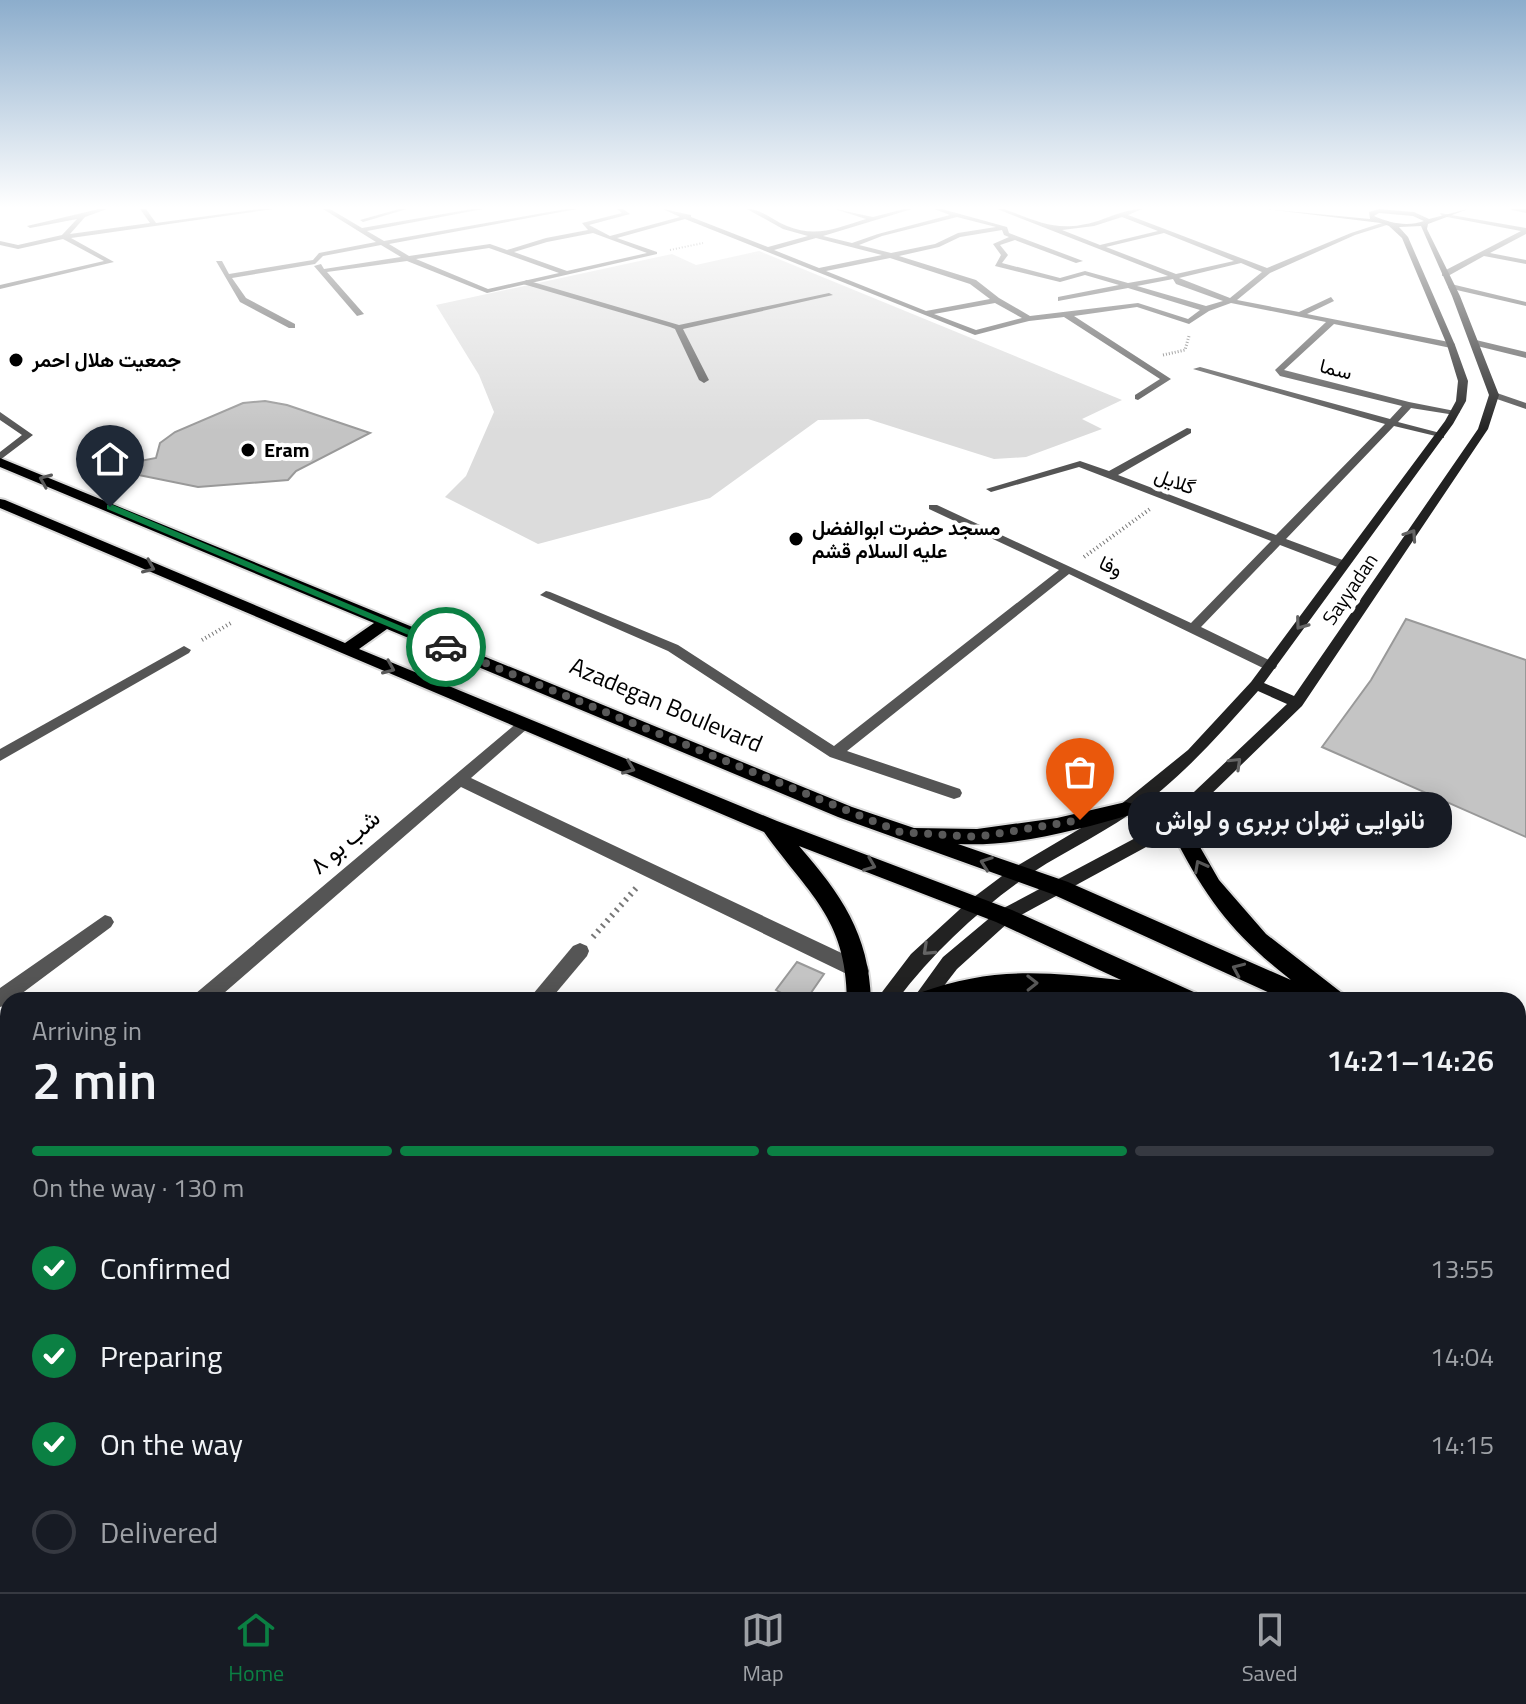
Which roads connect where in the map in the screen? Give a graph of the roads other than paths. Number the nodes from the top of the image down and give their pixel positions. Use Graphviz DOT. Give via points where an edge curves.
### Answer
graph roads {
  1 [pos="233,283"];
  2 [pos="333,283"];
  3 [pos="468,283"];
  4 [pos="520,283"];
  5 [pos="530,283"];
  6 [pos="853,283"];
  7 [pos="975,283"];
  8 [pos="1130,283"];
  9 [pos="1183,283"];
  10 [pos="1252,283"];
  11 [pos="1425,283"];
  12 [pos="1449,283"];
  13 [pos="1459,283"];
  14 [pos="1126,284"];
  15 [pos="829,295"];
  16 [pos="1061,299"];
  17 [pos="1331,299"];
  18 [pos="996,300"];
  19 [pos="1231,301"];
  20 [pos="1526,304"];
  21 [pos="1206,309"];
  22 [pos="928,313"];
  23 [pos="360,314"];
  24 [pos="1067,315"];
  25 [pos="1299,315"];
  26 [pos="1029,319"];
  27 [pos="1331,322"];
  28 [pos="292,326"];
  29 [pos="678,328"];
  30 [pos="1476,343"];
  31 [pos="1451,345"];
  32 [pos="1526,355"];
  33 [pos="1197,369"];
  34 [pos="704,380"];
  35 [pos="1494,395"];
  36 [pos="1138,397"];
  37 [pos="1409,405"];
  38 [pos="1526,406"];
  39 [pos="1455,412"];
  40 [pos="0,415"];
  41 [pos="1392,423"];
  42 [pos="1187,431"];
  43 [pos="1440,436"];
  44 [pos="0,460"];
  45 [pos="1110,475"];
  46 [pos="991,489"];
  47 [pos="0,503"];
  48 [pos="933,507"];
  49 [pos="1279,539"];
  50 [pos="1344,565"];
  51 [pos="1068,569"];
  52 [pos="546,595"];
  53 [pos="386,622"];
  54 [pos="1192,629"];
  55 [pos="184,650"];
  56 [pos="346,650"];
  57 [pos="1270,666"];
  58 [pos="1256,685"];
  59 [pos="1297,703"];
  60 [pos="523,725"];
  61 [pos="835,753"];
  62 [pos="0,756"];
  63 [pos="459,779"];
  64 [pos="954,793"];
  65 [pos="1193,803"];
  66 [pos="1126,809"];
  67 [pos="770,826"];
  68 [pos="900,832"];
  69 [pos="1016,875"];
  70 [pos="1060,888"];
  71 [pos="976,905"];
  72 [pos="1004,916"];
  73 [pos="105,922"];
  74 [pos="580,951"];
  75 [pos="861,971"];
  76 [pos="10,992"];
  77 [pos="211,992"];
  78 [pos="545,992"];
  79 [pos="860,992"];
  80 [pos="892,992"];
  81 [pos="928,992"];
  82 [pos="955,992"];
  83 [pos="1125,992"];
  84 [pos="1169,992"];
  85 [pos="1292,992"];
  86 [pos="1323,992"];
  1 -- 28 [label="street" via="243,300"];
  2 -- 23 [label="street"];
  3 -- 4 [label="street" via="487,291"];
  5 -- 29 [label="street"];
  6 -- 22 [label="street"];
  7 -- 18 [label="street"];
  8 -- 14 [label="street"];
  9 -- 19 [label="street"];
  10 -- 19 [label="street"];
  11 -- 31 [label="main road, Sayyadan"];
  12 -- 30 [label="main road"];
  13 -- 20 [label="street"];
  14 -- 16 [label="street"];
  14 -- 21 [label="street"];
  15 -- 29 [label="street"];
  17 -- 25 [label="street"];
  18 -- 22 [label="street"];
  18 -- 26 [label="street"];
  19 -- 21 [label="street"];
  19 -- 25 [label="street"];
  21 -- 24 [label="street" via="1189,322 1138,305"];
  22 -- 26 [label="street" via="975,333"];
  24 -- 26 [label="street"];
  24 -- 36 [label="street" via="1166,379"];
  25 -- 27 [label="street"];
  27 -- 31 [label="street"];
  27 -- 37 [label="street, سما" via="1279,370"];
  29 -- 34 [label="street"];
  30 -- 32 [label="street"];
  30 -- 35 [label="main road"];
  31 -- 39 [label="main road, Sayyadan" via="1464,390"];
  33 -- 41 [label="street"];
  35 -- 38 [label="street"];
  59 -- 35 [label="main road, Sayyadan, one-way" via="1483,429"];
  37 -- 39 [label="street, سما"];
  37 -- 41 [label="street"];
  39 -- 43 [label="main road, Sayyadan"];
  40 -- 44 [label="street" via="28,435"];
  41 -- 43 [label="street"];
  41 -- 49 [label="street"];
  42 -- 45 [label="street"];
  43 -- 50 [label="main road, Sayyadan"];
  53 -- 44 [label="main road, Azadegan Boulevard, one-way"];
  45 -- 46 [label="street, گلایل" via="1080,464"];
  45 -- 49 [label="street, گلایل"];
  47 -- 56 [label="main road, one-way"];
  48 -- 51 [label="street, وفا"];
  49 -- 50 [label="street, گلایل"];
  49 -- 54 [label="street"];
  50 -- 57 [label="main road, Sayyadan, one-way"];
  51 -- 54 [label="street, وفا"];
  51 -- 61 [label="street"];
  52 -- 61 [label="street" via="673,648"];
  53 -- 56 [label="main road"];
  53 -- 68 [label="main road, Azadegan Boulevard"];
  54 -- 57 [label="street, وفا"];
  55 -- 62 [label="street"];
  56 -- 60 [label="main road, one-way"];
  57 -- 58 [label="main road, Sayyadan"];
  58 -- 59 [label="main road"];
  58 -- 66 [label="main road, Sayyadan" via="1193,754"];
  65 -- 59 [label="main road, Sayyadan, one-way"];
  60 -- 63 [label="street, شب بو ۸"];
  60 -- 67 [label="main road, one-way"];
  61 -- 64 [label="street"];
  63 -- 75 [label="street"];
  63 -- 77 [label="street, شب بو ۸"];
  65 -- 70 [label="main road, Sayyadan" via="1164,830"];
  86 -- 65 [label="main road, one-way" via="1258,941 1211,886 1186,840"];
  66 -- 68 [label="main road" via="977,837"];
  66 -- 69 [label="main road, Sayyadan"];
  67 -- 71 [label="main road, one-way"];
  67 -- 75 [label="main road" via="827,895 850,936"];
  69 -- 68 [label="main road, Azadegan Boulevard, one-way"];
  69 -- 70 [label="main road, Azadegan Boulevard"];
  69 -- 71 [label="main road, Sayyadan"];
  70 -- 72 [label="main road, Sayyadan"];
  85 -- 70 [label="main road, Azadegan Boulevard, one-way"];
  71 -- 72 [label="main road"];
  71 -- 80 [label="main road, Sayyadan, one-way" via="918,959"];
  72 -- 81 [label="main road, Sayyadan" via="950,963"];
  72 -- 84 [label="main road"];
  73 -- 76 [label="street"];
  74 -- 78 [label="street"];
  75 -- 79 [label="main road"];
  82 -- 83 [label="main road, one-way" via="979,985 1040,982"];
}
